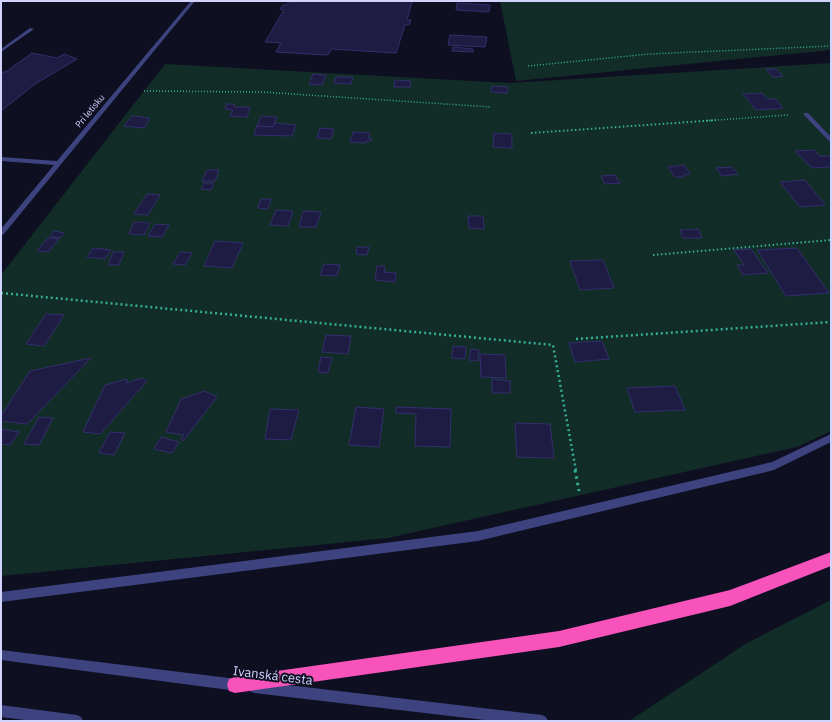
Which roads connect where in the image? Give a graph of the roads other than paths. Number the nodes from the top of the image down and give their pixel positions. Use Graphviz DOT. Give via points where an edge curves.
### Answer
graph roads {
  1 [pos="193,1"];
  2 [pos="32,29"];
  3 [pos="1,51"];
  4 [pos="806,114"];
  5 [pos="831,140"];
  6 [pos="1,159"];
  7 [pos="58,163"];
  8 [pos="1,233"];
  9 [pos="831,438"];
  10 [pos="831,559"];
  11 [pos="1,597"];
  12 [pos="1,655"];
  13 [pos="235,685"];
  14 [pos="1,711"];
  15 [pos="77,721"];
  16 [pos="542,721"];
  1 -- 7 [label="street, Pri letisku"];
  2 -- 3 [label="street"];
  4 -- 5 [label="street"];
  6 -- 7 [label="street"];
  7 -- 8 [label="street, Pri letisku"];
  9 -- 11 [label="street" via="774,466 478,536"];
  10 -- 13 [label="highway" via="730,598 559,639"];
  12 -- 13 [label="street, Ivanská cesta"];
  13 -- 16 [label="street, Ivanská cesta"];
  14 -- 15 [label="street"];
}
